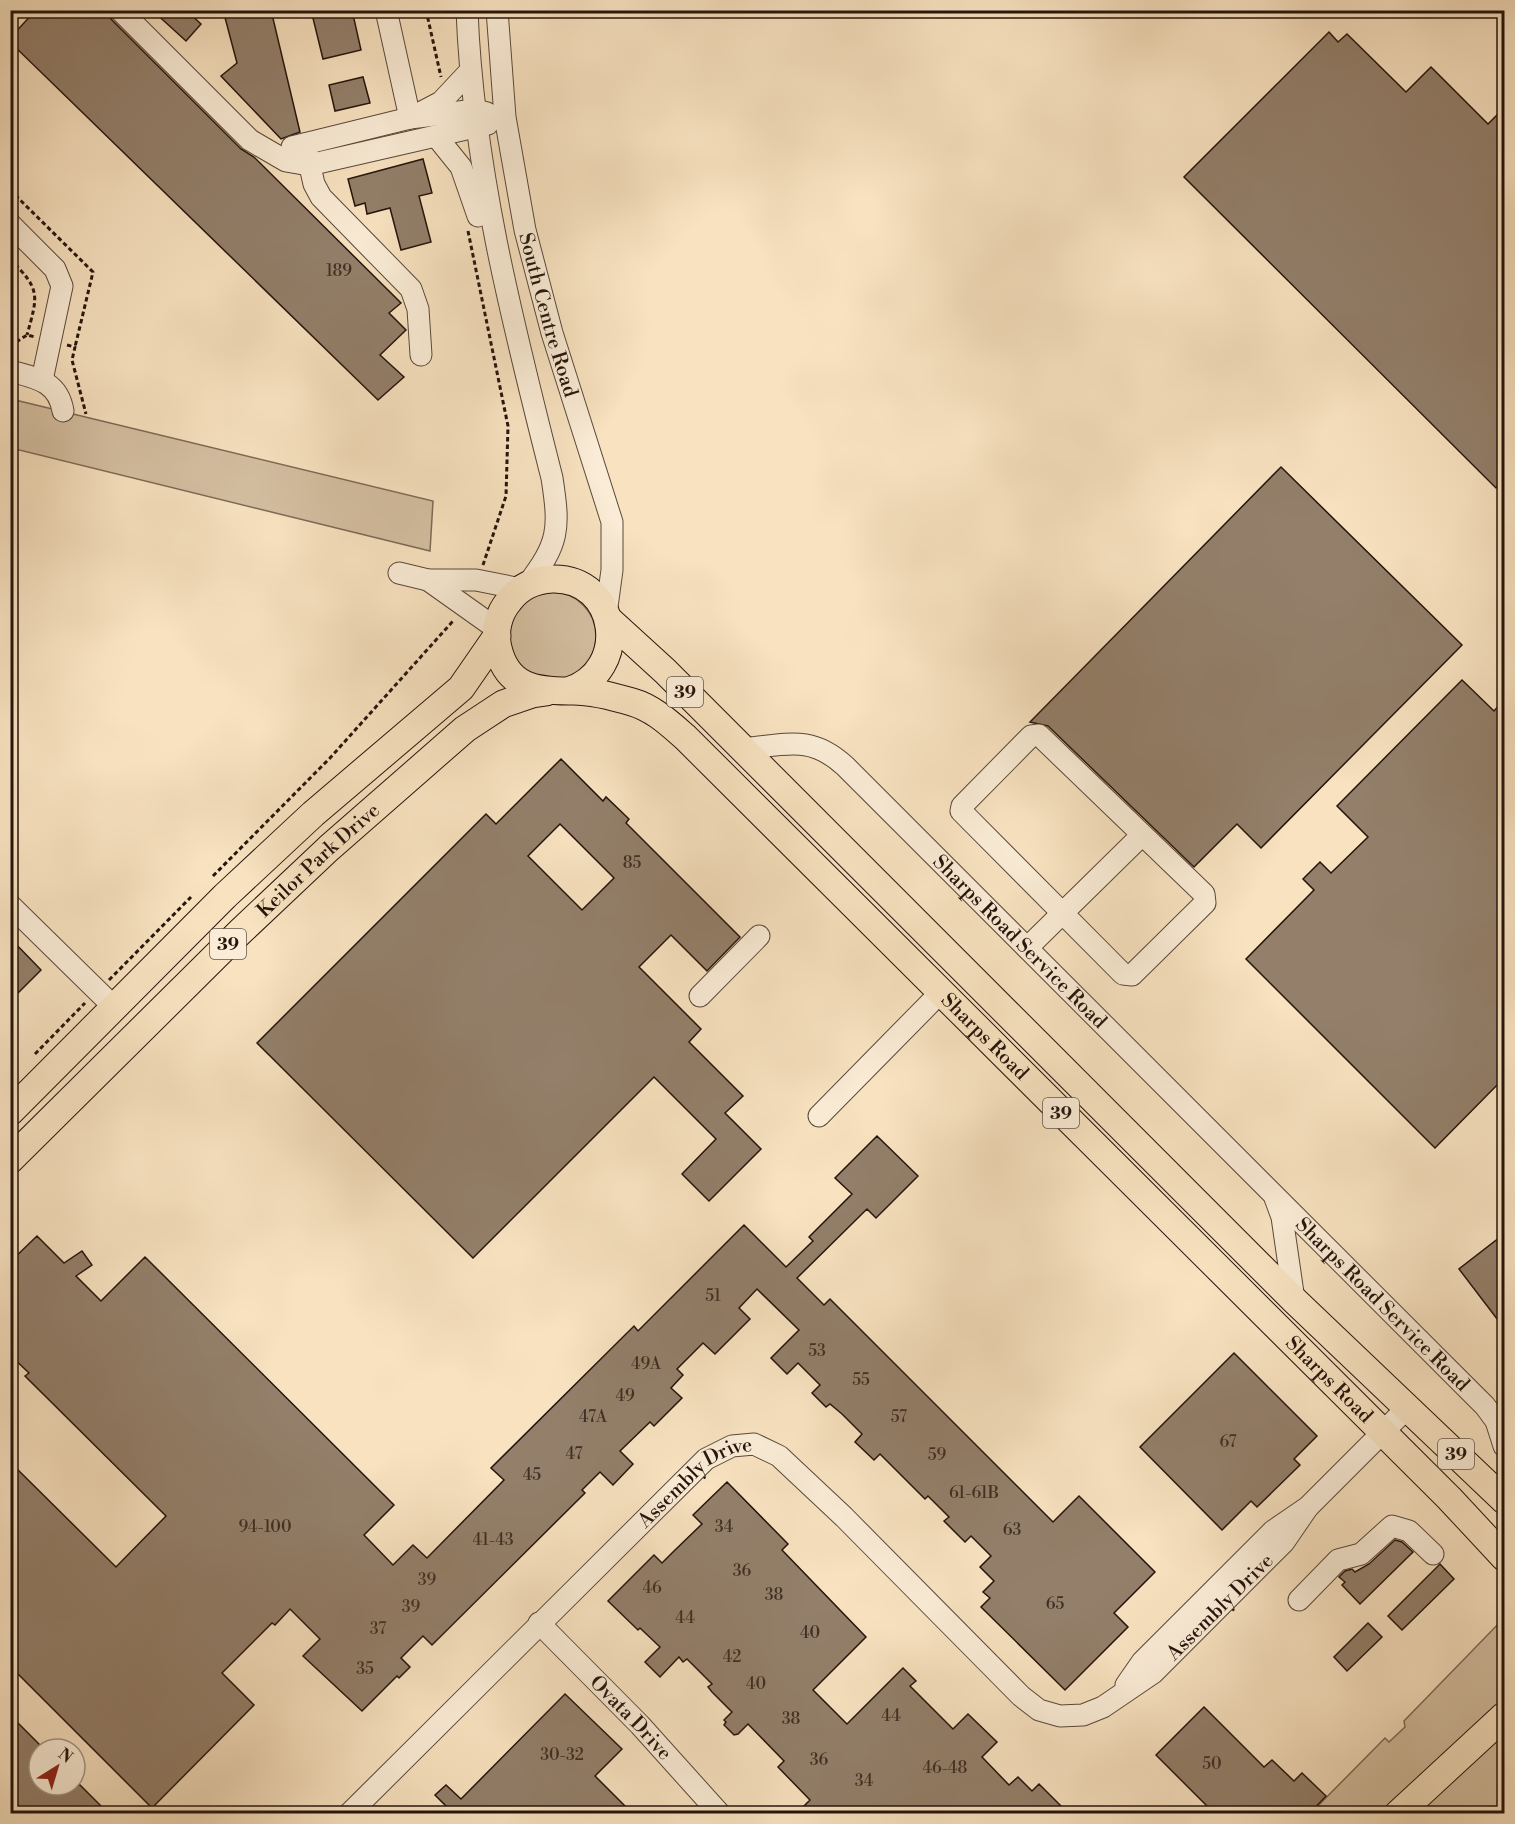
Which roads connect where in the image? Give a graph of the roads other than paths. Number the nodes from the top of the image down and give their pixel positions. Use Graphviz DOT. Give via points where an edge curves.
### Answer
graph roads {
  1 [pos="120,10"];
  2 [pos="386,10"];
  3 [pos="461,10"];
  4 [pos="467,10"];
  5 [pos="497,10"];
  6 [pos="468,36"];
  7 [pos="470,71"];
  8 [pos="505,117"];
  9 [pos="410,118"];
  10 [pos="476,119"];
  11 [pos="436,136"];
  12 [pos="305,144"];
  13 [pos="267,152"];
  14 [pos="309,165"];
  15 [pos="10,224"];
  16 [pos="516,324"];
  17 [pos="421,355"];
  18 [pos="10,371"];
  19 [pos="42,380"];
  20 [pos="63,411"];
  21 [pos="399,573"];
  22 [pos="428,580"];
  23 [pos="524,587"];
  24 [pos="607,617"];
  25 [pos="497,633"];
  26 [pos="557,691"];
  27 [pos="742,749"];
  28 [pos="1142,835"];
  29 [pos="10,904"];
  30 [pos="1062,913"];
  31 [pos="759,936"];
  32 [pos="1027,948"];
  33 [pos="940,993"];
  34 [pos="700,996"];
  35 [pos="106,1000"];
  36 [pos="10,1112"];
  37 [pos="819,1116"];
  38 [pos="10,1160"];
  39 [pos="1274,1195"];
  40 [pos="1294,1300"];
  41 [pos="1407,1408"];
  42 [pos="1382,1432"];
  43 [pos="1504,1446"];
  44 [pos="1504,1500"];
  45 [pos="1433,1554"];
  46 [pos="1504,1557"];
  47 [pos="1303,1604"];
  48 [pos="539,1623"];
  49 [pos="1504,1702"];
  50 [pos="1504,1716"];
  51 [pos="1480,1738"];
  52 [pos="349,1814"];
  53 [pos="720,1814"];
  54 [pos="1398,1814"];
  1 -- 13 [label="street" via="250,140"];
  2 -- 9 [label="street"];
  3 -- 6 [label="street"];
  4 -- 6 [label="street, South Centre Road"];
  5 -- 8 [label="street, South Centre Road"];
  6 -- 7 [label="street, South Centre Road"];
  7 -- 9 [label="street" via="451,93"];
  7 -- 10 [label="street, South Centre Road"];
  8 -- 10 [label="street"];
  8 -- 24 [label="street, South Centre Road" via="538,282 612,522 614,546"];
  9 -- 10 [label="street"];
  9 -- 12 [label="street"];
  10 -- 11 [label="street"];
  10 -- 16 [label="street, South Centre Road" via="494,235"];
  11 -- 14 [label="street"];
  11 -- 16 [label="street" via="467,178"];
  12 -- 13 [label="street"];
  12 -- 14 [label="street"];
  13 -- 14 [label="street"];
  14 -- 17 [label="street" via="314,184 329,209 403,279 416,298"];
  15 -- 19 [label="street" via="55,268 63,286"];
  16 -- 23 [label="street, South Centre Road" via="557,508 552,549"];
  18 -- 19 [label="street"];
  19 -- 20 [label="street" via="58,394"];
  21 -- 22 [label="street"];
  22 -- 23 [label="street" via="476,580"];
  22 -- 25 [label="street" via="464,603"];
  23 -- 24 [label="main road, 39" via="554,579 573,583 589,592"];
  23 -- 25 [label="main road, 39" via="505,607"];
  24 -- 26 [label="main road, 39" via="610,642 603,663 588,681"];
  24 -- 27 [label="main road, Sharps Road / 39"];
  25 -- 26 [label="main road, 39" via="499,652 511,673 523,684"];
  25 -- 35 [label="main road, Keilor Park Drive / 39" via="461,688"];
  26 -- 33 [label="main road, Sharps Road / 39" via="601,694 634,703 664,719"];
  26 -- 38 [label="main road, Keilor Park Drive / 39" via="518,697 489,710 451,740 241,931"];
  27 -- 32 [label="street, Sharps Road Service Road" via="803,743 830,752"];
  27 -- 40 [label="main road, Sharps Road / 39"];
  28 -- 30 [label="street"];
  28 -- 30 [label="street" via="1206,899 1163,945 1128,976"];
  28 -- 30 [label="street" via="1045,739 1031,736 961,811"];
  29 -- 35 [label="street"];
  30 -- 32 [label="street"];
  31 -- 34 [label="street"];
  32 -- 39 [label="street, Sharps Road Service Road"];
  33 -- 37 [label="street"];
  33 -- 42 [label="main road, Sharps Road / 39"];
  35 -- 36 [label="main road, Keilor Park Drive / 39"];
  39 -- 40 [label="street, Sharps Road Service Road" via="1282,1217"];
  39 -- 43 [label="street, Sharps Road Service Road" via="1485,1406 1496,1421"];
  40 -- 41 [label="main road, Sharps Road / 39"];
  41 -- 42 [label="street, Assembly Drive"];
  41 -- 44 [label="main road, Sharps Road / 39"];
  42 -- 46 [label="main road, Sharps Road / 39"];
  42 -- 48 [label="street, Assembly Drive" via="1308,1507 1284,1542 1153,1673 1092,1712 1070,1717 1030,1704 844,1517 779,1456 754,1444 723,1448 706,1459"];
  45 -- 47 [label="street" via="1409,1532 1392,1526 1361,1554 1338,1560"];
  48 -- 52 [label="street, Assembly Drive"];
  48 -- 53 [label="street, Ovata Drive" via="640,1725"];
  49 -- 51 [label="main road"];
  50 -- 51 [label="main road"];
  51 -- 54 [label="main road"];
}
